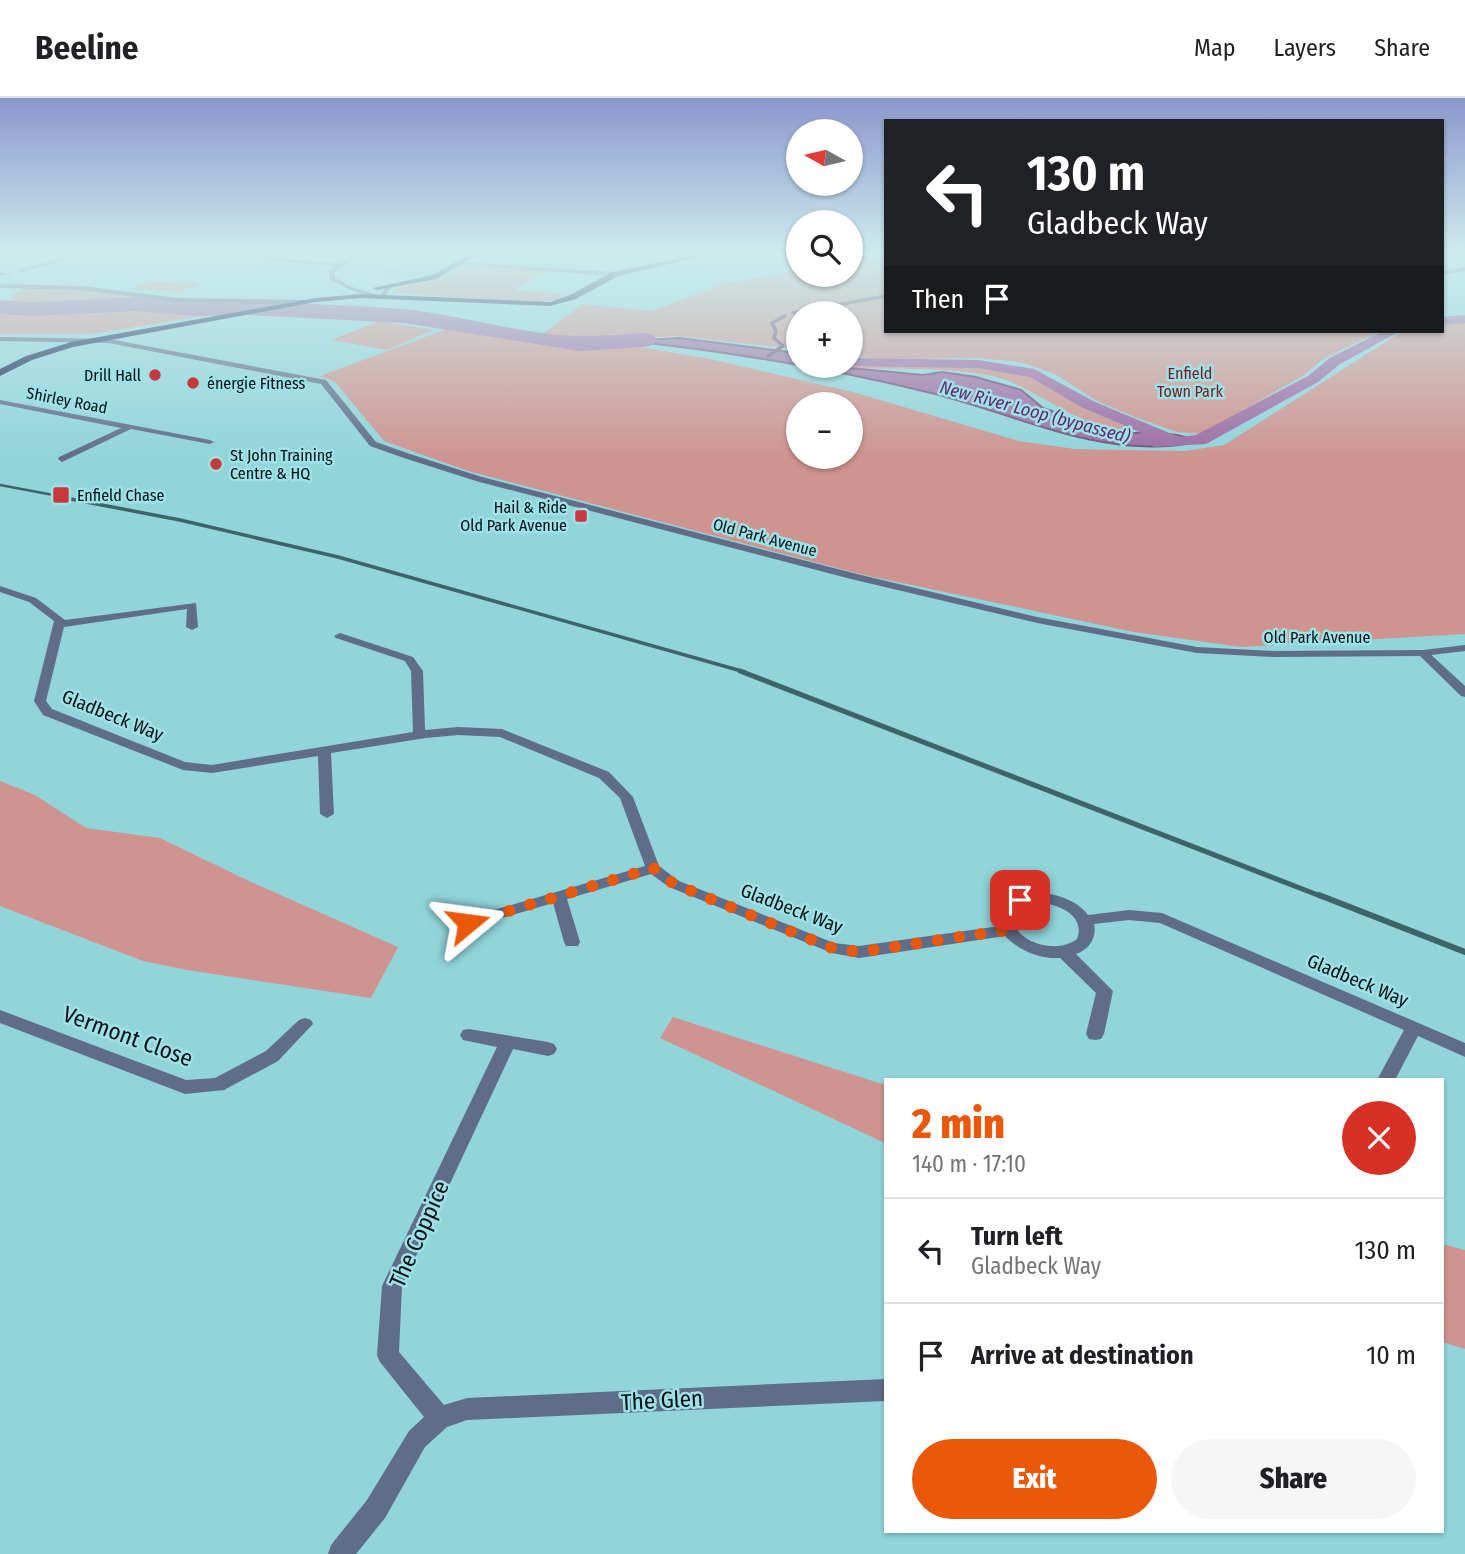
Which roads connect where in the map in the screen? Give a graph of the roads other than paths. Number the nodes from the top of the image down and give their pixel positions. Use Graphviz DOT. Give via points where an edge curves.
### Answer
graph roads {
  1 [pos="194,322"];
  2 [pos="0,339"];
  3 [pos="22,340"];
  4 [pos="94,340"];
  5 [pos="29,358"];
  6 [pos="0,373"];
  7 [pos="0,402"];
  8 [pos="130,427"];
  9 [pos="210,442"];
  10 [pos="62,459"];
  11 [pos="0,589"];
  12 [pos="60,624"];
  13 [pos="192,627"];
  14 [pos="340,636"];
  15 [pos="1465,648"];
  16 [pos="1423,653"];
  17 [pos="1465,693"];
  18 [pos="419,734"];
  19 [pos="324,752"];
  20 [pos="327,814"];
  21 [pos="653,868"];
  22 [pos="559,897"];
  23 [pos="1086,920"];
  24 [pos="468,923"];
  25 [pos="1007,930"];
  26 [pos="572,942"];
  27 [pos="1065,953"];
  28 [pos="0,1016"];
  29 [pos="305,1024"];
  30 [pos="1414,1027"];
  31 [pos="1095,1034"];
  32 [pos="469,1035"];
  33 [pos="508,1042"];
  34 [pos="548,1049"];
  35 [pos="1465,1050"];
  36 [pos="1387,1078"];
  37 [pos="884,1390"];
  38 [pos="440,1418"];
  39 [pos="340,1554"];
  1 -- 4 [label="main road"];
  2 -- 3 [label="street, Old Park Avenue"];
  3 -- 4 [label="street, Old Park Avenue"];
  3 -- 5 [label="street" via="35,348"];
  4 -- 5 [label="main road"];
  4 -- 16 [label="street, Old Park Avenue" via="323,382 373,444 407,456 855,577 1037,620 1198,650"];
  5 -- 6 [label="main road"];
  7 -- 8 [label="street, Shirley Road"];
  8 -- 9 [label="street, Shirley Road"];
  8 -- 10 [label="street, Shirley Road"];
  11 -- 12 [label="street" via="42,603"];
  12 -- 13 [label="street" via="192,605"];
  12 -- 19 [label="street, Gladbeck Way" via="40,701 47,712 183,766 212,769"];
  14 -- 18 [label="street" via="409,659 416,671"];
  15 -- 16 [label="street, Old Park Avenue"];
  16 -- 17 [label="street"];
  18 -- 19 [label="street, Gladbeck Way"];
  18 -- 21 [label="street, Gladbeck Way" via="502,733 604,775 626,797"];
  19 -- 20 [label="street"];
  21 -- 22 [label="street"];
  21 -- 25 [label="street, Gladbeck Way" via="674,884 832,948 859,952"];
  22 -- 24 [label="street"];
  22 -- 26 [label="street"];
  23 -- 25 [label="street" via="1066,903 1035,897 1011,906 1004,920"];
  23 -- 27 [label="street" via="1087,939"];
  23 -- 30 [label="street, Gladbeck Way" via="1129,915 1162,918"];
  25 -- 27 [label="street" via="1033,949"];
  27 -- 31 [label="street" via="1105,991"];
  28 -- 29 [label="street, Vermont Close" via="185,1087 218,1085 272,1056"];
  30 -- 35 [label="street, Gladbeck Way"];
  30 -- 36 [label="street, Gladbeck Way"];
  32 -- 33 [label="street"];
  33 -- 34 [label="street"];
  33 -- 38 [label="street, The Coppice" via="392,1286 388,1355"];
  37 -- 38 [label="street, The Glen" via="467,1409"];
  38 -- 39 [label="street" via="417,1439 376,1509"];
}
